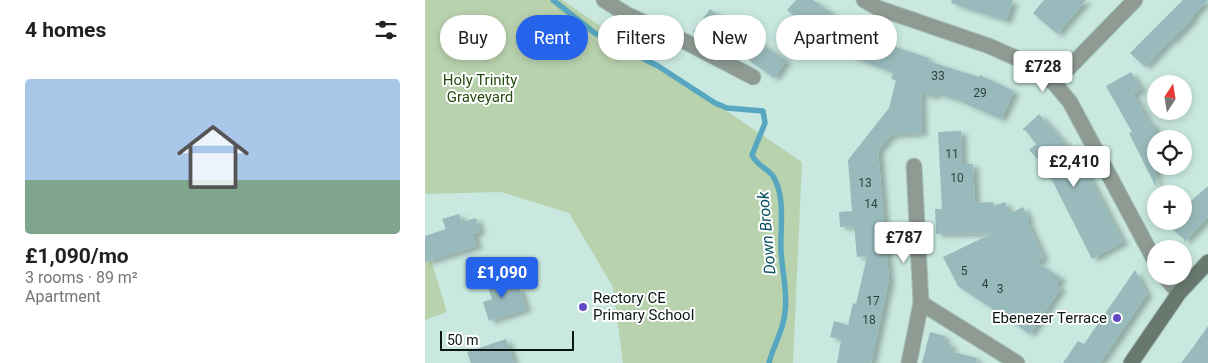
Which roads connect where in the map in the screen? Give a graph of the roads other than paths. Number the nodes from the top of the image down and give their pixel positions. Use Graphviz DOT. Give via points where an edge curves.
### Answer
graph roads {
  1 [pos="604,0"];
  2 [pos="864,0"];
  3 [pos="1135,0"];
  4 [pos="753,77"];
  5 [pos="1054,83"];
  6 [pos="914,166"];
  7 [pos="1147,246"];
  8 [pos="1208,262"];
  9 [pos="1172,285"];
  10 [pos="1179,293"];
  11 [pos="921,303"];
  12 [pos="909,363"];
  13 [pos="1017,363"];
  14 [pos="1131,363"];
  1 -- 4 [label="street" via="625,14"];
  2 -- 5 [label="street" via="878,8 989,46 1025,62"];
  3 -- 5 [label="street"];
  5 -- 7 [label="street" via="1070,102"];
  6 -- 11 [label="street"];
  8 -- 10 [label="main road"];
  9 -- 10 [label="street"];
  10 -- 14 [label="main road"];
  11 -- 12 [label="street"];
  11 -- 13 [label="street"];
}
